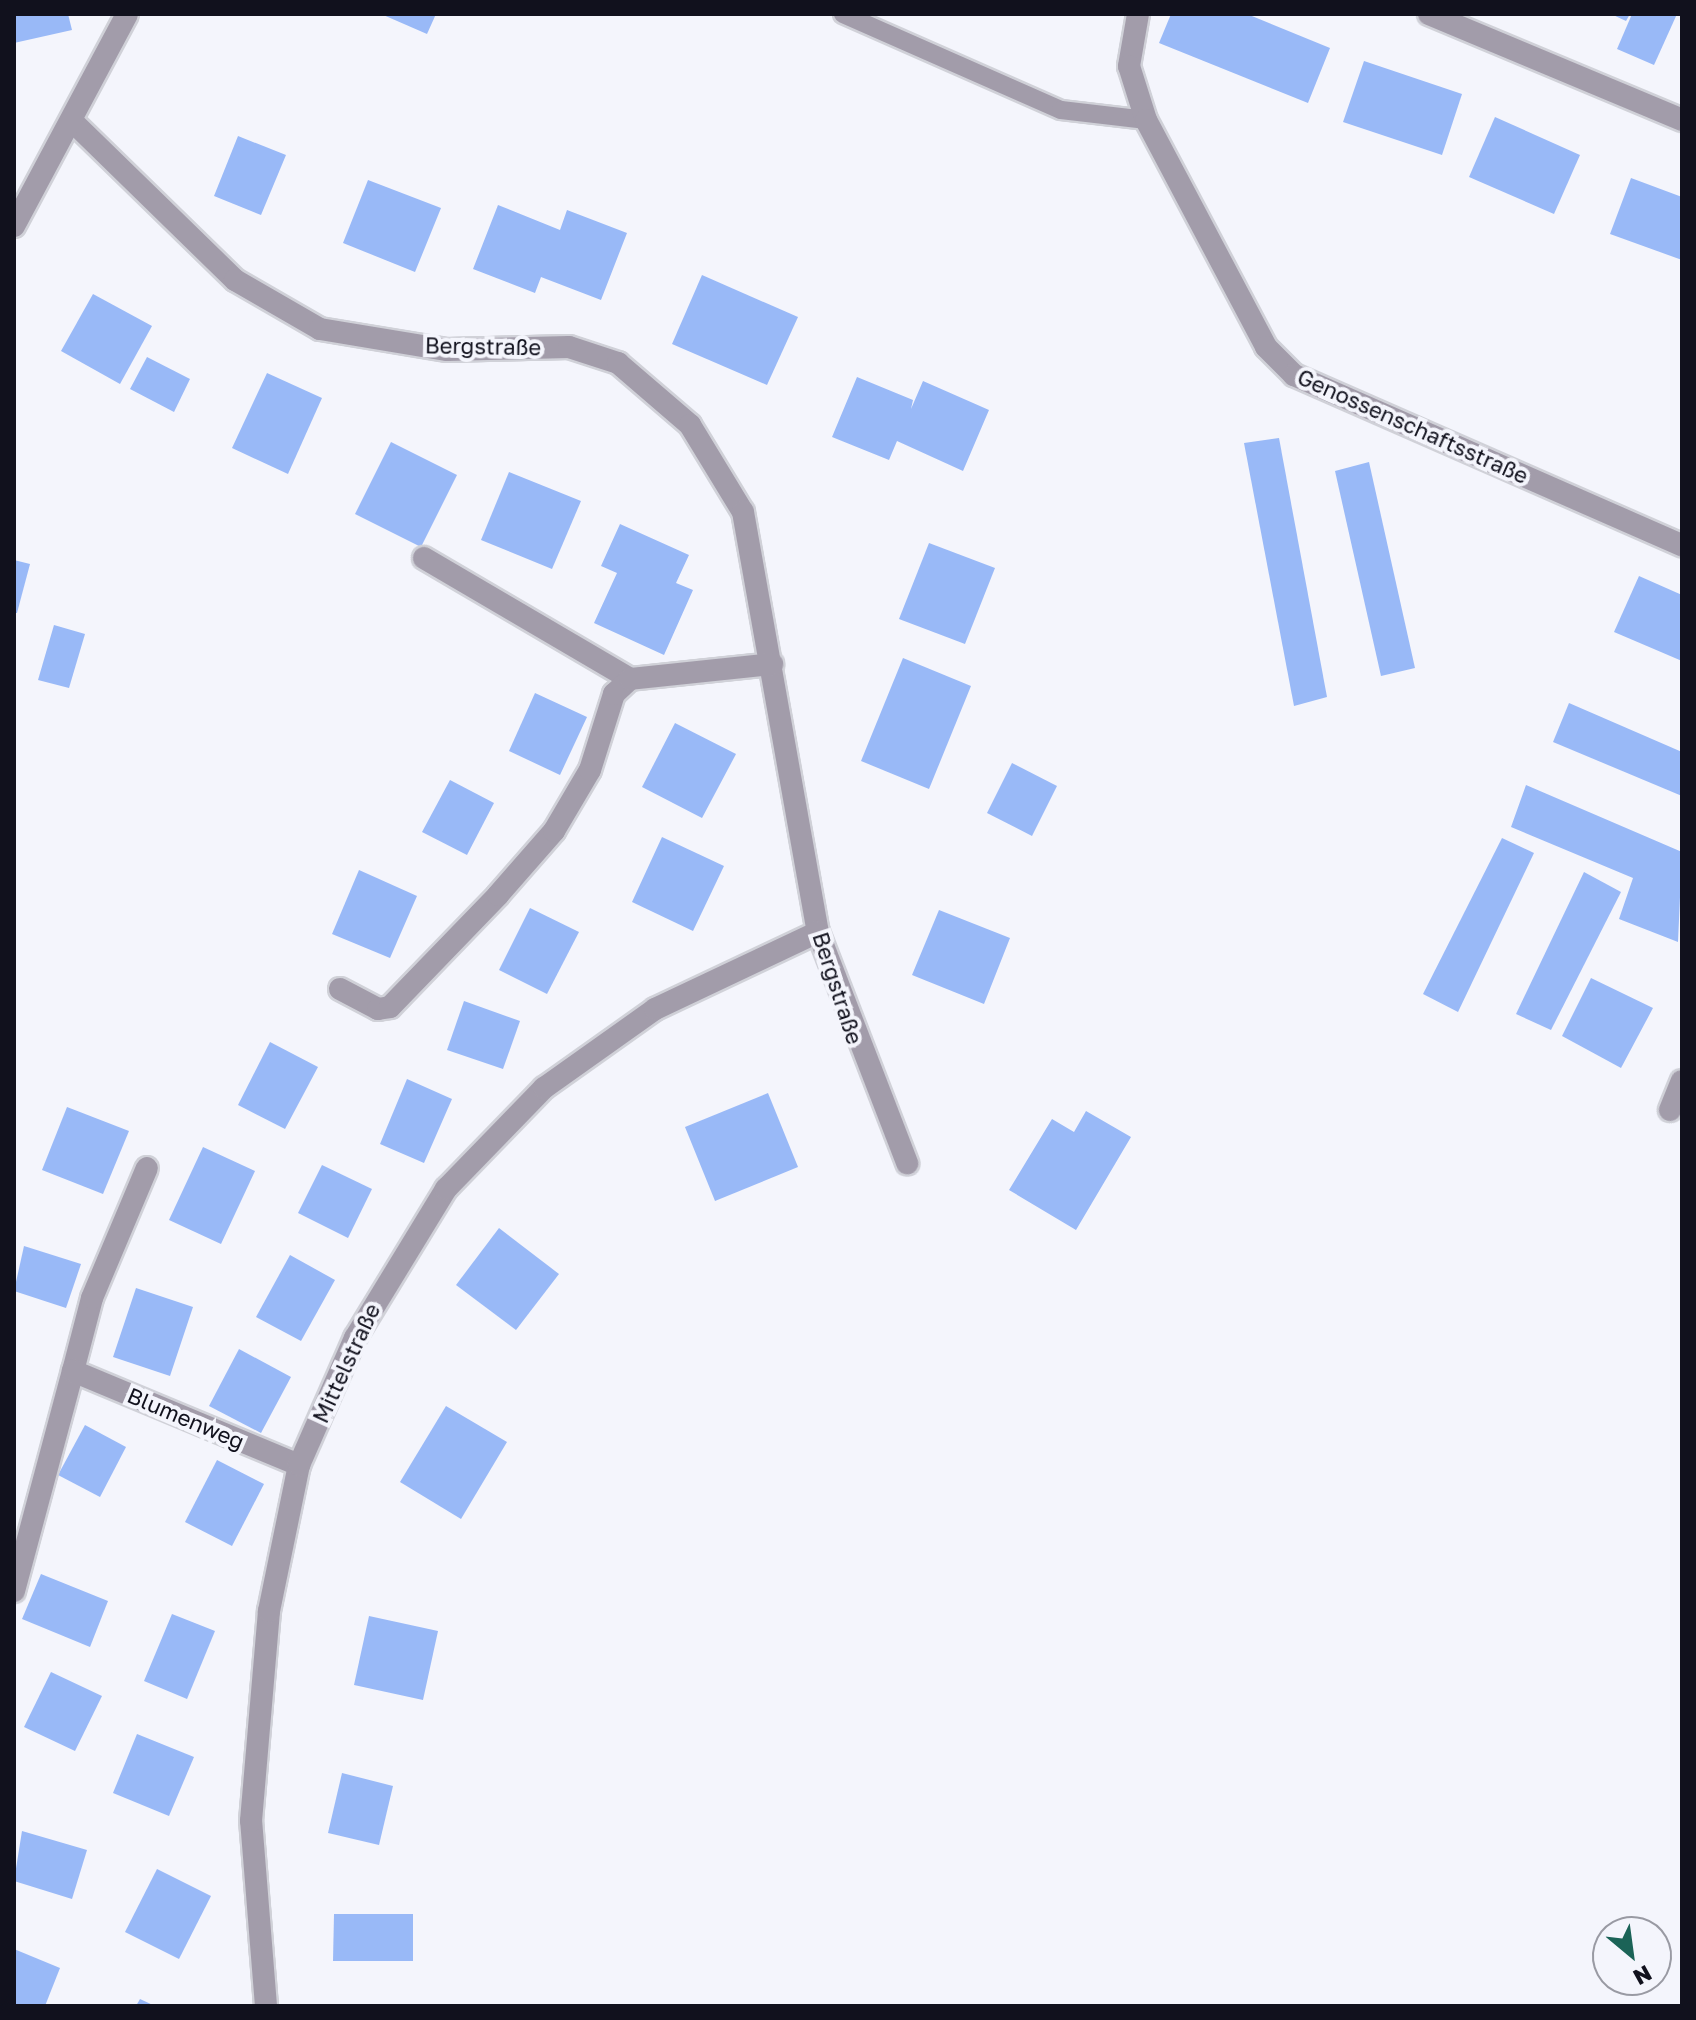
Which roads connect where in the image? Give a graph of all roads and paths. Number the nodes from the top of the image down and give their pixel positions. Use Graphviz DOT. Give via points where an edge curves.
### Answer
graph roads {
  1 [pos="127,14"];
  2 [pos="843,14"];
  3 [pos="1138,14"];
  4 [pos="1429,14"];
  5 [pos="1146,120"];
  6 [pos="1682,120"];
  7 [pos="72,121"];
  8 [pos="14,226"];
  9 [pos="1682,545"];
  10 [pos="424,558"];
  11 [pos="772,664"];
  12 [pos="630,679"];
  13 [pos="818,932"];
  14 [pos="340,989"];
  15 [pos="1682,1081"];
  16 [pos="1670,1110"];
  17 [pos="907,1163"];
  18 [pos="147,1168"];
  19 [pos="73,1371"];
  20 [pos="299,1465"];
  21 [pos="14,1591"];
  22 [pos="266,2006"];
  1 -- 7 [label="street" via="85,85"];
  2 -- 5 [label="lane" via="1061,110"];
  3 -- 5 [label="street, Genossenschaftsstraße" via="1129,66"];
  4 -- 6 [label="street"];
  5 -- 9 [label="street, Genossenschaftsstraße" via="1259,335 1294,375"];
  7 -- 8 [label="street"];
  7 -- 11 [label="street, Bergstraße" via="235,280 320,329 447,350 569,347 618,363 661,395 711,453 743,512"];
  10 -- 12 [label="street"];
  11 -- 12 [label="street"];
  11 -- 13 [label="street, Bergstraße"];
  12 -- 14 [label="street" via="614,694 590,770 554,831 498,895 390,1007 378,1009"];
  13 -- 17 [label="street, Bergstraße"];
  13 -- 20 [label="street, Mittelstraße" via="655,1009 493,1135 397,1260"];
  15 -- 16 [label="street"];
  18 -- 19 [label="street" via="92,1298"];
  19 -- 20 [label="street, Blumenweg"];
  19 -- 21 [label="street"];
  20 -- 22 [label="street, Mittelstraße" via="256,1718 251,1821"];
}
